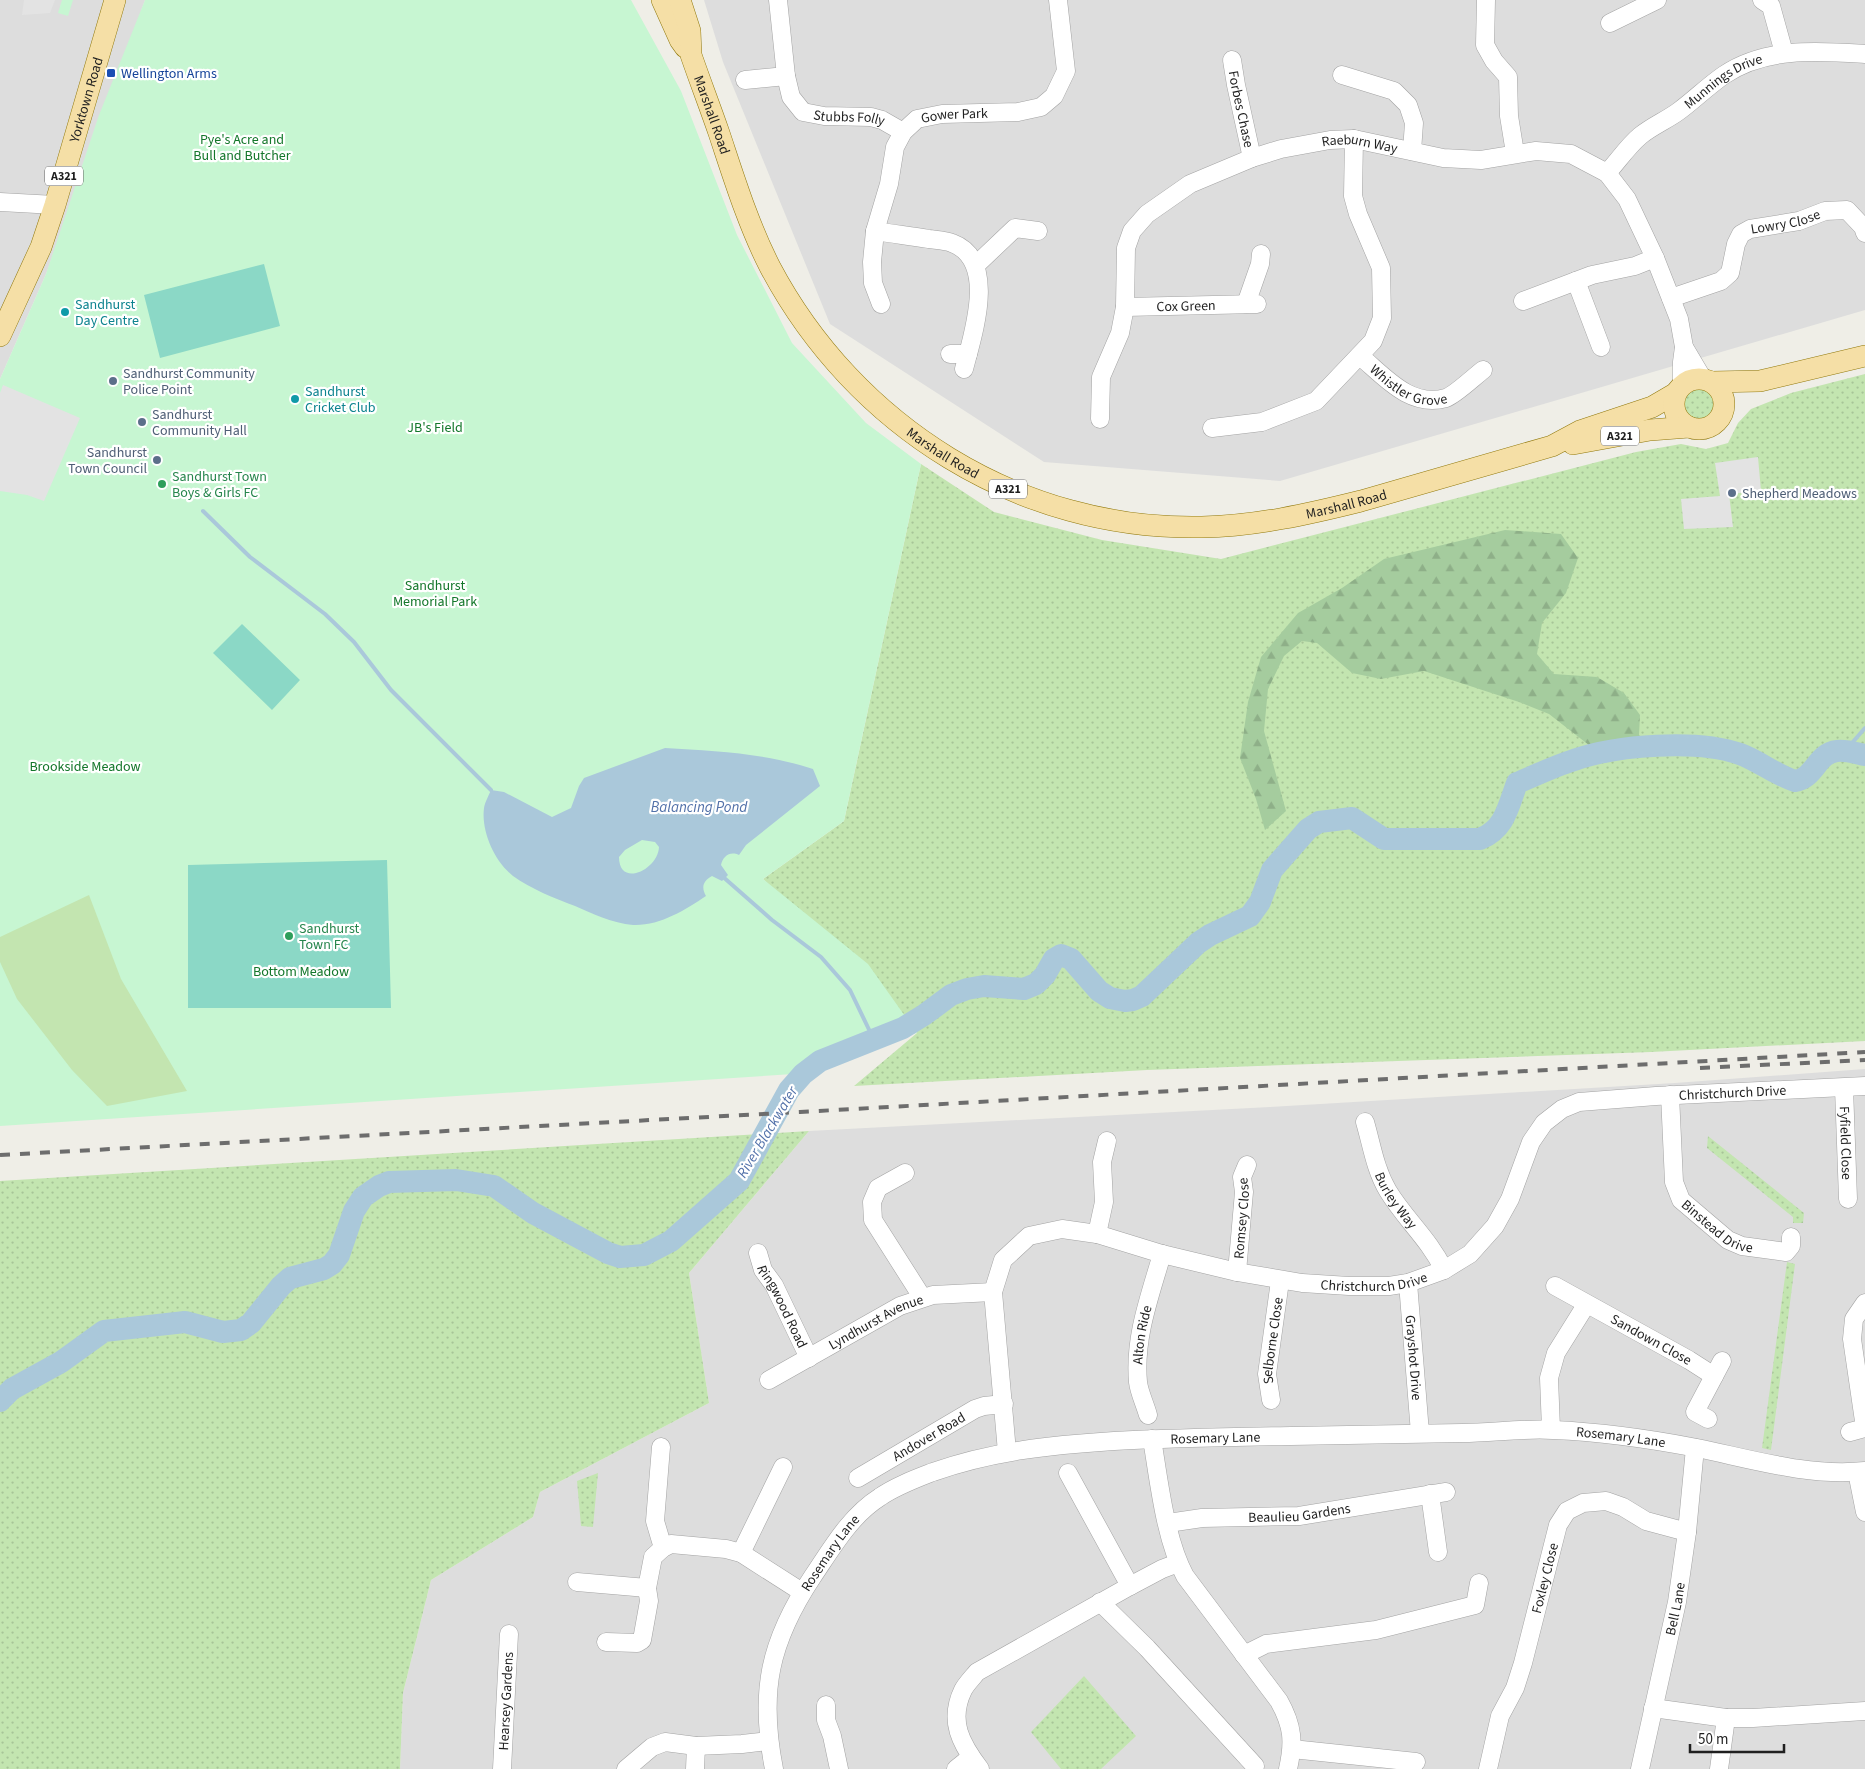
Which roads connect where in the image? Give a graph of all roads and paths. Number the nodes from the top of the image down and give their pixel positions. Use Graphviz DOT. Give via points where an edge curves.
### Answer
graph roads {
  1 [pos="115,0"];
  2 [pos="662,0"];
  3 [pos="680,0"];
  4 [pos="778,0"];
  5 [pos="1058,0"];
  6 [pos="1486,0"];
  7 [pos="1657,0"];
  8 [pos="1769,2"];
  9 [pos="1610,22"];
  10 [pos="1784,54"];
  11 [pos="1865,54"];
  12 [pos="691,55"];
  13 [pos="1232,60"];
  14 [pos="786,76"];
  15 [pos="1342,76"];
  16 [pos="745,80"];
  17 [pos="903,132"];
  18 [pos="1354,139"];
  19 [pos="1412,151"];
  20 [pos="1515,153"];
  21 [pos="1252,158"];
  22 [pos="1607,173"];
  23 [pos="0,202"];
  24 [pos="55,205"];
  25 [pos="875,231"];
  26 [pos="1038,231"];
  27 [pos="1865,233"];
  28 [pos="1261,254"];
  29 [pos="1655,258"];
  30 [pos="976,265"];
  31 [pos="1576,281"];
  32 [pos="1672,298"];
  33 [pos="1523,301"];
  34 [pos="881,304"];
  35 [pos="1125,308"];
  36 [pos="0,336"];
  37 [pos="1601,347"];
  38 [pos="1684,347"];
  39 [pos="950,354"];
  40 [pos="1360,356"];
  41 [pos="1865,356"];
  42 [pos="1483,370"];
  43 [pos="1708,380"];
  44 [pos="1760,381"];
  45 [pos="1679,389"];
  46 [pos="1724,410"];
  47 [pos="1100,419"];
  48 [pos="1689,427"];
  49 [pos="1212,428"];
  50 [pos="1552,446"];
  51 [pos="1865,1086"];
  52 [pos="1844,1088"];
  53 [pos="1670,1096"];
  54 [pos="1365,1122"];
  55 [pos="1107,1141"];
  56 [pos="1247,1165"];
  57 [pos="905,1173"];
  58 [pos="1848,1198"];
  59 [pos="1097,1234"];
  60 [pos="1791,1236"];
  61 [pos="758,1253"];
  62 [pos="1162,1254"];
  63 [pos="1444,1270"];
  64 [pos="1237,1272"];
  65 [pos="1280,1281"];
  66 [pos="1408,1283"];
  67 [pos="1555,1286"];
  68 [pos="993,1292"];
  69 [pos="922,1297"];
  70 [pos="1865,1304"];
  71 [pos="1586,1305"];
  72 [pos="809,1358"];
  73 [pos="769,1380"];
  74 [pos="1271,1400"];
  75 [pos="1004,1404"];
  76 [pos="1148,1415"];
  77 [pos="1708,1419"];
  78 [pos="1551,1429"];
  79 [pos="1850,1432"];
  80 [pos="1420,1434"];
  81 [pos="1152,1439"];
  82 [pos="661,1446"];
  83 [pos="1695,1448"];
  84 [pos="1008,1452"];
  85 [pos="783,1467"];
  86 [pos="1861,1471"];
  87 [pos="1068,1473"];
  88 [pos="858,1478"];
  89 [pos="1865,1512"];
  90 [pos="1168,1523"];
  91 [pos="1687,1532"];
  92 [pos="663,1548"];
  93 [pos="1438,1552"];
  94 [pos="741,1553"];
  95 [pos="1178,1563"];
  96 [pos="577,1582"];
  97 [pos="1480,1583"];
  98 [pos="1130,1586"];
  99 [pos="647,1588"];
  100 [pos="802,1592"];
  101 [pos="1100,1602"];
  102 [pos="509,1634"];
  103 [pos="606,1642"];
  104 [pos="1244,1655"];
  105 [pos="826,1705"];
  106 [pos="1653,1708"];
  107 [pos="1865,1711"];
  108 [pos="1726,1718"];
  109 [pos="768,1740"];
  110 [pos="696,1746"];
  111 [pos="1292,1750"];
  112 [pos="1416,1762"];
  113 [pos="975,1763"];
  114 [pos="1255,1766"];
  115 [pos="502,1769"];
  116 [pos="626,1769"];
  117 [pos="695,1769"];
  118 [pos="774,1769"];
  119 [pos="839,1769"];
  120 [pos="956,1769"];
  121 [pos="1288,1769"];
  122 [pos="1488,1769"];
  123 [pos="1640,1769"];
  124 [pos="1719,1769"];
  1 -- 24 [label="main road, Yorktown Road / A321"];
  2 -- 12 [label="main road, Marshall Road / A321" via="680,40"];
  3 -- 12 [label="main road, Marshall Road / A321" via="690,31"];
  4 -- 14 [label="street, Stubbs Folly"];
  5 -- 17 [label="street, Gower Park" via="1066,71 1054,96 1041,107 1018,112 942,114 917,118"];
  6 -- 20 [label="street" via="1485,45 1508,77 1509,116"];
  7 -- 9 [label="street"];
  8 -- 10 [label="street"];
  10 -- 11 [label="street, Munnings Drive"];
  10 -- 22 [label="street, Munnings Drive" via="1767,56 1724,75 1678,112 1640,135"];
  12 -- 50 [label="main road, Marshall Road / A321" via="753,232 781,286 820,346 861,391 909,431 960,464 1020,494 1062,508 1126,522 1187,527 1225,526 1330,509"];
  13 -- 21 [label="street, Forbes Chase"];
  14 -- 16 [label="street"];
  14 -- 17 [label="street, Stubbs Folly" via="791,97 803,112 871,117"];
  15 -- 19 [label="street" via="1394,91 1408,105 1414,123"];
  17 -- 25 [label="street, Gower Park" via="895,147 889,184"];
  18 -- 19 [label="street, Raeburn Way"];
  18 -- 21 [label="street, Raeburn Way" via="1281,149"];
  18 -- 40 [label="street" via="1354,196 1358,214 1381,268 1382,318 1373,341"];
  19 -- 20 [label="street, Raeburn Way" via="1443,158 1480,160"];
  20 -- 22 [label="street, Raeburn Way" via="1571,154"];
  21 -- 35 [label="street, Raeburn Way" via="1190,184 1146,214 1132,231 1126,248"];
  22 -- 29 [label="street, Raeburn Way" via="1627,199"];
  23 -- 24 [label="street"];
  24 -- 36 [label="main road, Yorktown Road / A321" via="41,247"];
  25 -- 30 [label="street" via="952,243 965,251"];
  25 -- 34 [label="street, Gower Park" via="866,284"];
  26 -- 30 [label="street" via="1014,228"];
  27 -- 32 [label="street, Lowry Close" via="1846,210 1825,211 1799,221 1750,229 1741,234 1730,273 1721,281"];
  28 -- 35 [label="street, Cox Green" via="1252,304"];
  29 -- 31 [label="street"];
  29 -- 32 [label="street, Raeburn Way"];
  30 -- 39 [label="street" via="980,287 966,362"];
  31 -- 33 [label="street"];
  31 -- 37 [label="street"];
  32 -- 38 [label="street, Raeburn Way"];
  35 -- 47 [label="street, Raeburn Way" via="1120,333 1100,377"];
  38 -- 43 [label="street, Raeburn Way"];
  38 -- 45 [label="street, Raeburn Way"];
  40 -- 42 [label="street, Whistler Grove" via="1402,393 1427,400 1448,397"];
  40 -- 49 [label="street" via="1316,401 1262,422"];
  41 -- 44 [label="main road, A321"];
  43 -- 44 [label="main road, A321"];
  43 -- 45 [label="main road, A321" via="1689,381"];
  43 -- 46 [label="main road" via="1722,393"];
  44 -- 46 [label="main road, A321"];
  45 -- 48 [label="main road" via="1674,402 1675,411 1680,421"];
  45 -- 50 [label="main road, Marshall Road / A321" via="1652,407 1580,432"];
  46 -- 48 [label="main road, A321" via="1717,422 1709,427"];
  48 -- 50 [label="main road, Marshall Road / A321"];
  51 -- 52 [label="street, Christchurch Drive"];
  52 -- 53 [label="street, Christchurch Drive"];
  52 -- 58 [label="street, Fyfield Close"];
  53 -- 60 [label="street, Binstead Drive" via="1674,1182 1681,1200 1728,1240 1742,1246 1786,1252 1791,1246"];
  53 -- 63 [label="street, Christchurch Drive" via="1579,1102 1551,1116 1531,1142 1510,1198 1495,1226 1470,1254"];
  54 -- 63 [label="street, Burley Way" via="1376,1168 1389,1193 1436,1252"];
  55 -- 59 [label="street" via="1102,1162 1104,1202"];
  56 -- 64 [label="street, Romsey Close" via="1242,1177 1244,1192"];
  57 -- 69 [label="street" via="878,1188 872,1202 873,1220"];
  59 -- 62 [label="street, Christchurch Drive"];
  59 -- 68 [label="street, Christchurch Drive" via="1062,1229 1029,1236 1003,1260"];
  61 -- 72 [label="street, Ringwood Road"];
  62 -- 64 [label="street, Christchurch Drive"];
  62 -- 76 [label="street, Alton Ride" via="1137,1349 1138,1384"];
  63 -- 66 [label="street, Christchurch Drive"];
  64 -- 65 [label="street, Christchurch Drive"];
  65 -- 66 [label="street, Christchurch Drive" via="1349,1286"];
  65 -- 74 [label="street, Selborne Close" via="1267,1374"];
  66 -- 80 [label="street, Grayshot Drive"];
  67 -- 71 [label="street, Sandown Close"];
  68 -- 69 [label="street, Lyndhurst Avenue"];
  68 -- 75 [label="street, Christchurch Drive"];
  69 -- 72 [label="street, Lyndhurst Avenue" via="900,1306"];
  70 -- 79 [label="street" via="1854,1319 1852,1340 1864,1428"];
  71 -- 77 [label="street, Sandown Close" via="1689,1360 1718,1369 1695,1412"];
  71 -- 78 [label="street" via="1556,1353 1549,1378"];
  72 -- 73 [label="street, Lyndhurst Avenue"];
  75 -- 84 [label="street, Christchurch Drive"];
  75 -- 88 [label="street, Andover Road" via="974,1409"];
  78 -- 80 [label="street, Rosemary Lane"];
  78 -- 83 [label="street, Rosemary Lane"];
  80 -- 81 [label="street, Rosemary Lane"];
  81 -- 84 [label="street, Rosemary Lane" via="1055,1445"];
  81 -- 90 [label="street"];
  82 -- 92 [label="street" via="655,1521"];
  83 -- 86 [label="street, Rosemary Lane" via="1802,1469"];
  83 -- 91 [label="street, Bell Lane"];
  84 -- 100 [label="street, Rosemary Lane" via="952,1465 909,1481 880,1497 854,1519 835,1542"];
  85 -- 94 [label="street"];
  86 -- 89 [label="street"];
  87 -- 98 [label="street"];
  90 -- 93 [label="street, Beaulieu Gardens" via="1202,1518 1299,1516 1438,1493"];
  90 -- 95 [label="street"];
  91 -- 106 [label="street, Bell Lane" via="1677,1602"];
  91 -- 122 [label="street, Foxley Close" via="1646,1521 1606,1501 1583,1503 1567,1511 1558,1525 1523,1664 1500,1716"];
  92 -- 94 [label="street" via="671,1544"];
  92 -- 99 [label="street" via="653,1557"];
  94 -- 100 [label="street"];
  95 -- 98 [label="street"];
  95 -- 104 [label="street"];
  96 -- 99 [label="street"];
  97 -- 104 [label="street" via="1475,1605 1376,1630 1266,1644"];
  98 -- 101 [label="street"];
  99 -- 103 [label="street" via="649,1601 642,1640 638,1644"];
  100 -- 109 [label="street, Rosemary Lane" via="787,1618 769,1675 766,1707"];
  101 -- 113 [label="street" via="977,1672 963,1690 955,1716 960,1737"];
  101 -- 114 [label="street" via="1147,1648"];
  102 -- 115 [label="street, Hearsey Gardens"];
  104 -- 111 [label="street" via="1286,1713 1292,1729"];
  105 -- 119 [label="street" via="826,1720"];
  106 -- 108 [label="street"];
  106 -- 123 [label="street, Bell Lane"];
  107 -- 108 [label="street"];
  108 -- 124 [label="street"];
  109 -- 110 [label="street"];
  109 -- 118 [label="street, Rosemary Lane"];
  110 -- 116 [label="street" via="665,1742"];
  110 -- 117 [label="street"];
  111 -- 112 [label="street"];
  111 -- 121 [label="street"];
  113 -- 120 [label="street"];
}
